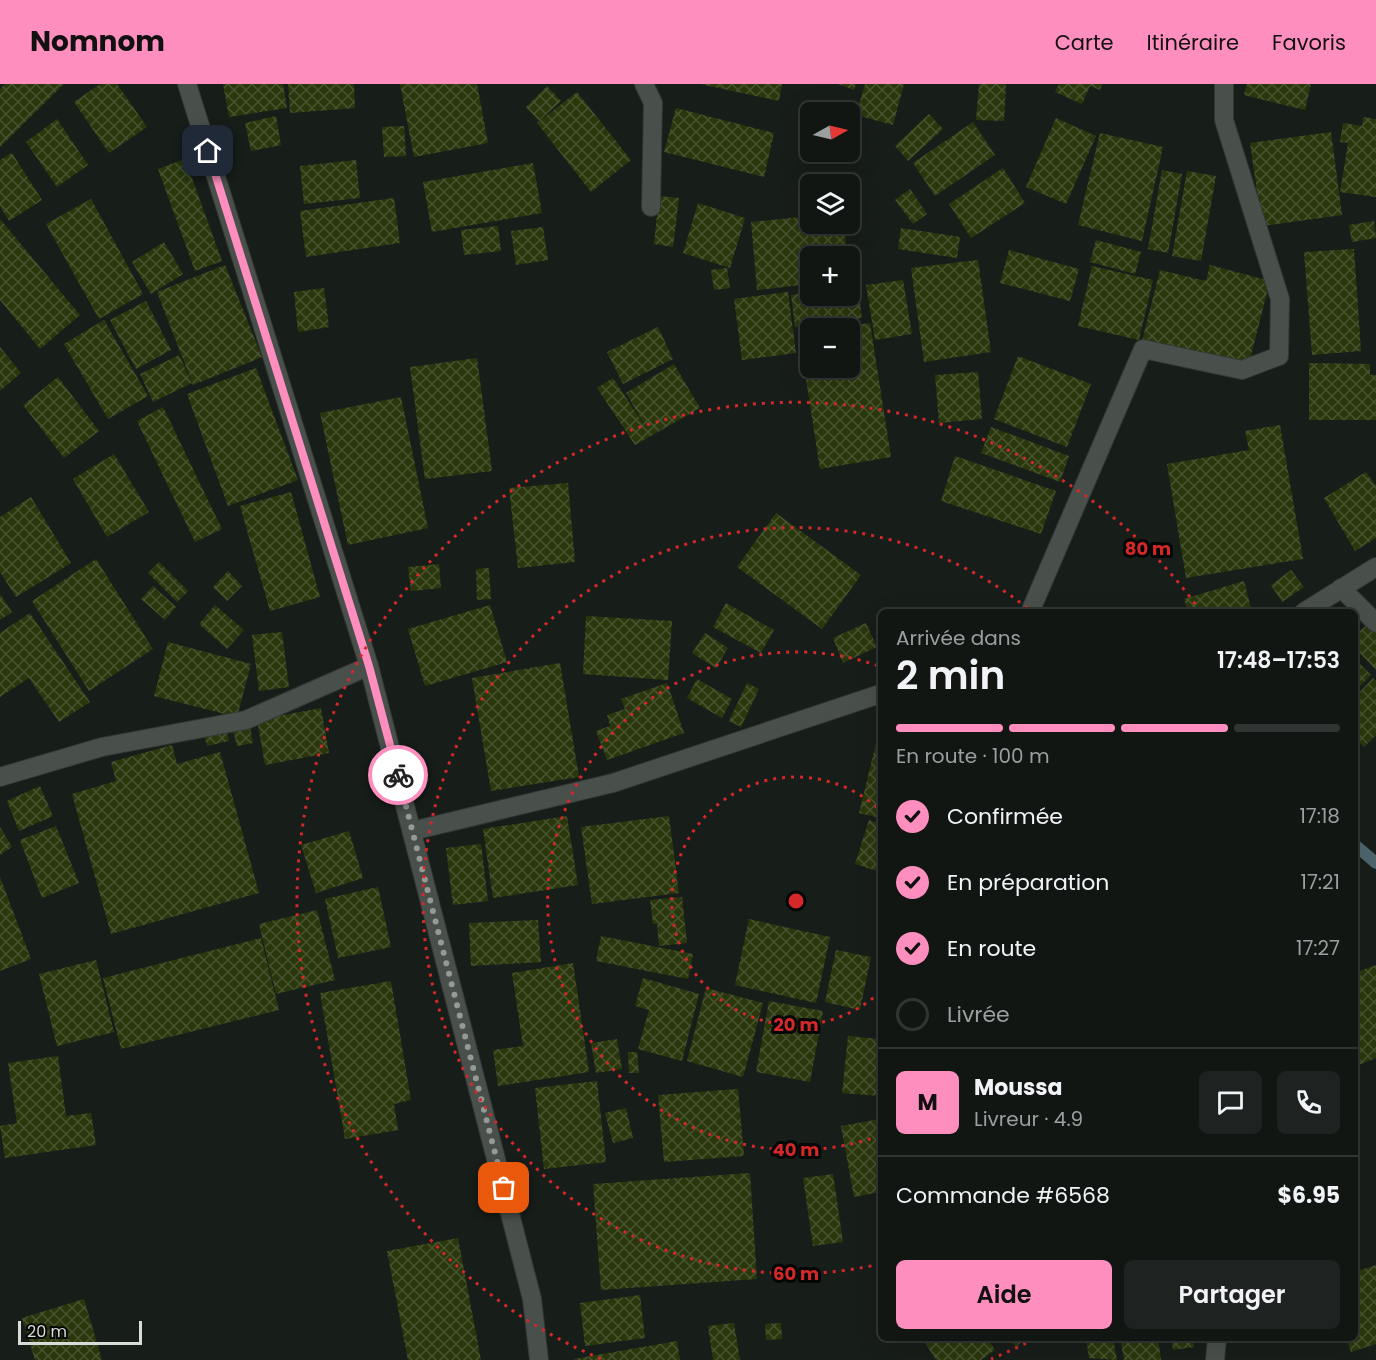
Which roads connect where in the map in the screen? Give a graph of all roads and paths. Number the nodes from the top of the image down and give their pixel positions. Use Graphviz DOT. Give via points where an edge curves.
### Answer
graph roads {
  1 [pos="187,84"];
  2 [pos="644,84"];
  3 [pos="1224,84"];
  4 [pos="651,207"];
  5 [pos="1376,567"];
  6 [pos="1341,588"];
  7 [pos="1031,609"];
  8 [pos="1309,609"];
  9 [pos="1376,623"];
  10 [pos="369,666"];
  11 [pos="878,695"];
  12 [pos="0,777"];
  13 [pos="412,831"];
  14 [pos="1217,1341"];
  15 [pos="539,1360"];
  16 [pos="1215,1360"];
  1 -- 10 [label="street"];
  2 -- 4 [label="street" via="653,103"];
  3 -- 7 [label="street" via="1224,120 1280,299 1280,356 1242,370 1143,349"];
  5 -- 6 [label="street"];
  6 -- 8 [label="street"];
  6 -- 9 [label="street"];
  10 -- 12 [label="street" via="246,720 102,747"];
  10 -- 13 [label="street"];
  11 -- 13 [label="street" via="613,783"];
  13 -- 15 [label="street" via="532,1299"];
  14 -- 16 [label="street"];
}
